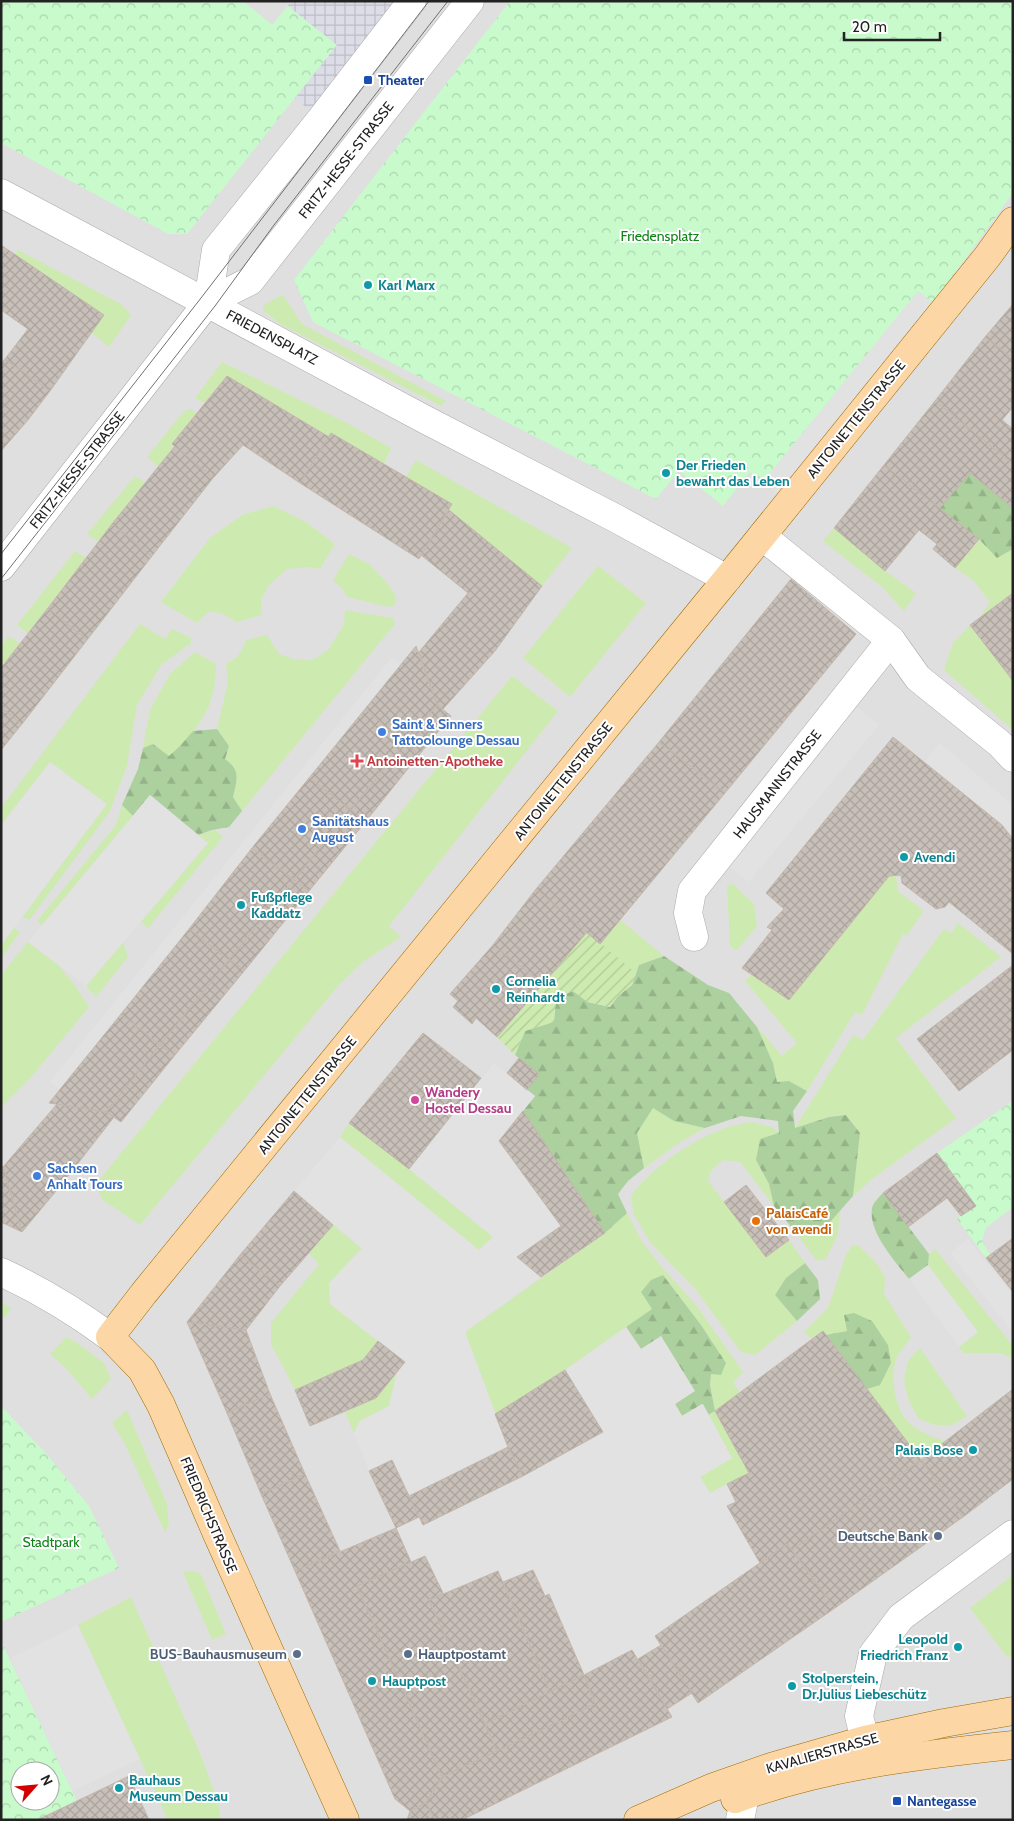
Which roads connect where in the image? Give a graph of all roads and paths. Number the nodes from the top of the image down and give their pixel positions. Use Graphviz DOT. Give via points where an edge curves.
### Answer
graph roads {
  1 [pos="412,1"];
  2 [pos="470,1"];
  3 [pos="1,193"];
  4 [pos="1013,221"];
  5 [pos="208,302"];
  6 [pos="762,536"];
  7 [pos="1,567"];
  8 [pos="727,580"];
  9 [pos="891,640"];
  10 [pos="1013,758"];
  11 [pos="694,937"];
  12 [pos="1,1272"];
  13 [pos="110,1337"];
  14 [pos="1013,1534"];
  15 [pos="1013,1711"];
  16 [pos="865,1740"];
  17 [pos="1013,1745"];
  18 [pos="743,1807"];
  19 [pos="345,1820"];
  20 [pos="638,1820"];
  21 [pos="680,1820"];
  1 -- 5 [label="street, FRITZ-HESSE-STRASSE" via="216,250"];
  2 -- 5 [label="street, FRITZ-HESSE-STRASSE" via="250,281"];
  3 -- 5 [label="street, FRIEDENSPLATZ"];
  4 -- 6 [label="main road, ANTOINETTENSTRASSE"];
  5 -- 7 [label="street, FRITZ-HESSE-STRASSE"];
  5 -- 8 [label="street, FRIEDENSPLATZ"];
  6 -- 8 [label="main road, ANTOINETTENSTRASSE"];
  6 -- 9 [label="street"];
  8 -- 13 [label="main road, ANTOINETTENSTRASSE"];
  9 -- 10 [label="street" via="918,678"];
  9 -- 11 [label="street, HAUSMANNSTRASSE" via="692,891 688,913"];
  12 -- 13 [label="street, FRIEDRICHSTRASSE" via="76,1312"];
  13 -- 19 [label="main road, FRIEDRICHSTRASSE" via="142,1370 161,1405"];
  14 -- 16 [label="street" via="901,1617 873,1654 859,1716"];
  15 -- 16 [label="main road, KAVALIERSTRASSE"];
  16 -- 20 [label="main road, KAVALIERSTRASSE" via="711,1788"];
  17 -- 18 [label="main road, KAVALIERSTRASSE" via="879,1761 831,1771"];
  18 -- 21 [label="main road, KAVALIERSTRASSE"];
}
